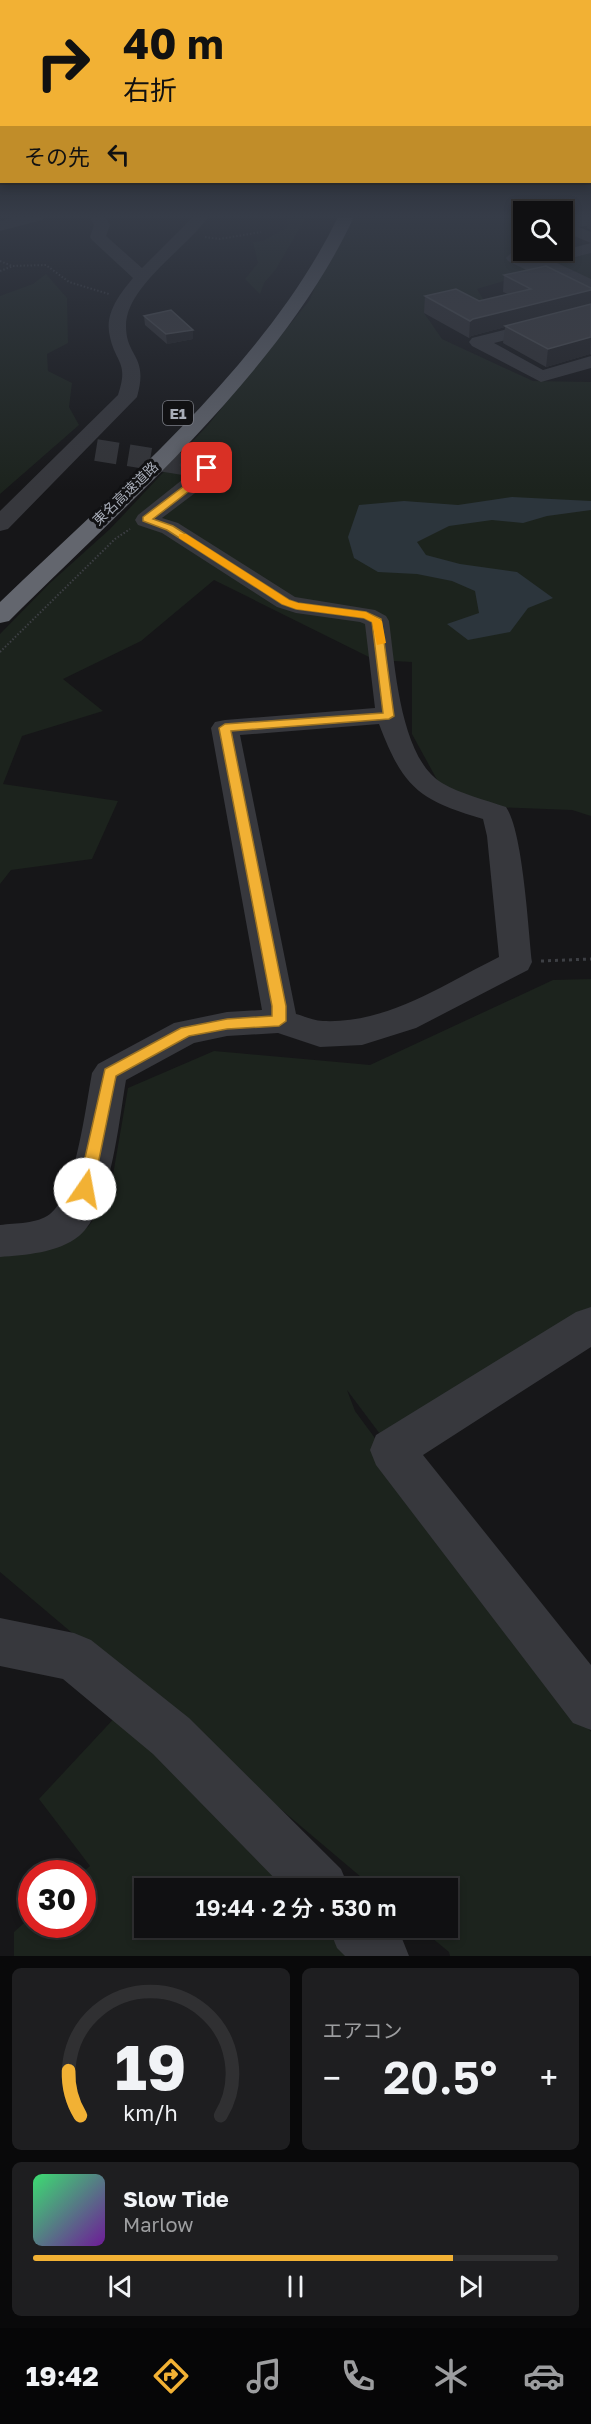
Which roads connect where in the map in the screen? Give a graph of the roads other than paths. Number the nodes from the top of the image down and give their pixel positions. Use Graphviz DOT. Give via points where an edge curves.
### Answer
graph roads {
  1 [pos="121,308"];
  2 [pos="269,308"];
  3 [pos="291,308"];
  4 [pos="591,313"];
  5 [pos="591,362"];
  6 [pos="144,448"];
  7 [pos="189,465"];
  8 [pos="0,524"];
  9 [pos="0,616"];
  10 [pos="389,716"];
  11 [pos="279,1021"];
  12 [pos="0,1241"];
  13 [pos="591,1325"];
  14 [pos="0,1642"];
  15 [pos="591,1705"];
  16 [pos="312,1878"];
  17 [pos="366,1938"];
  18 [pos="381,1956"];
  1 -- 8 [label="street" via="117,326 134,367 127,397 88,448"];
  2 -- 6 [label="highway, 東名高速道路 / E1" via="252,332"];
  3 -- 9 [label="highway, 東名高速道路 / E1" via="238,376 176,444"];
  4 -- 5 [label="street" via="478,342 541,376"];
  7 -- 10 [label="street" via="207,468 195,482 146,519 170,528 286,602 366,615 377,621"];
  10 -- 11 [label="street" via="225,728"];
  10 -- 11 [label="street" via="408,761 430,788 468,806 496,813 516,962 404,1019 362,1032 320,1034"];
  11 -- 12 [label="street" via="227,1024 186,1032 110,1073 85,1189 69,1221 23,1239"];
  13 -- 15 [label="street" via="392,1450"];
  14 -- 16 [label="street" via="74,1657 171,1736"];
  17 -- 18 [label="street"];
}
